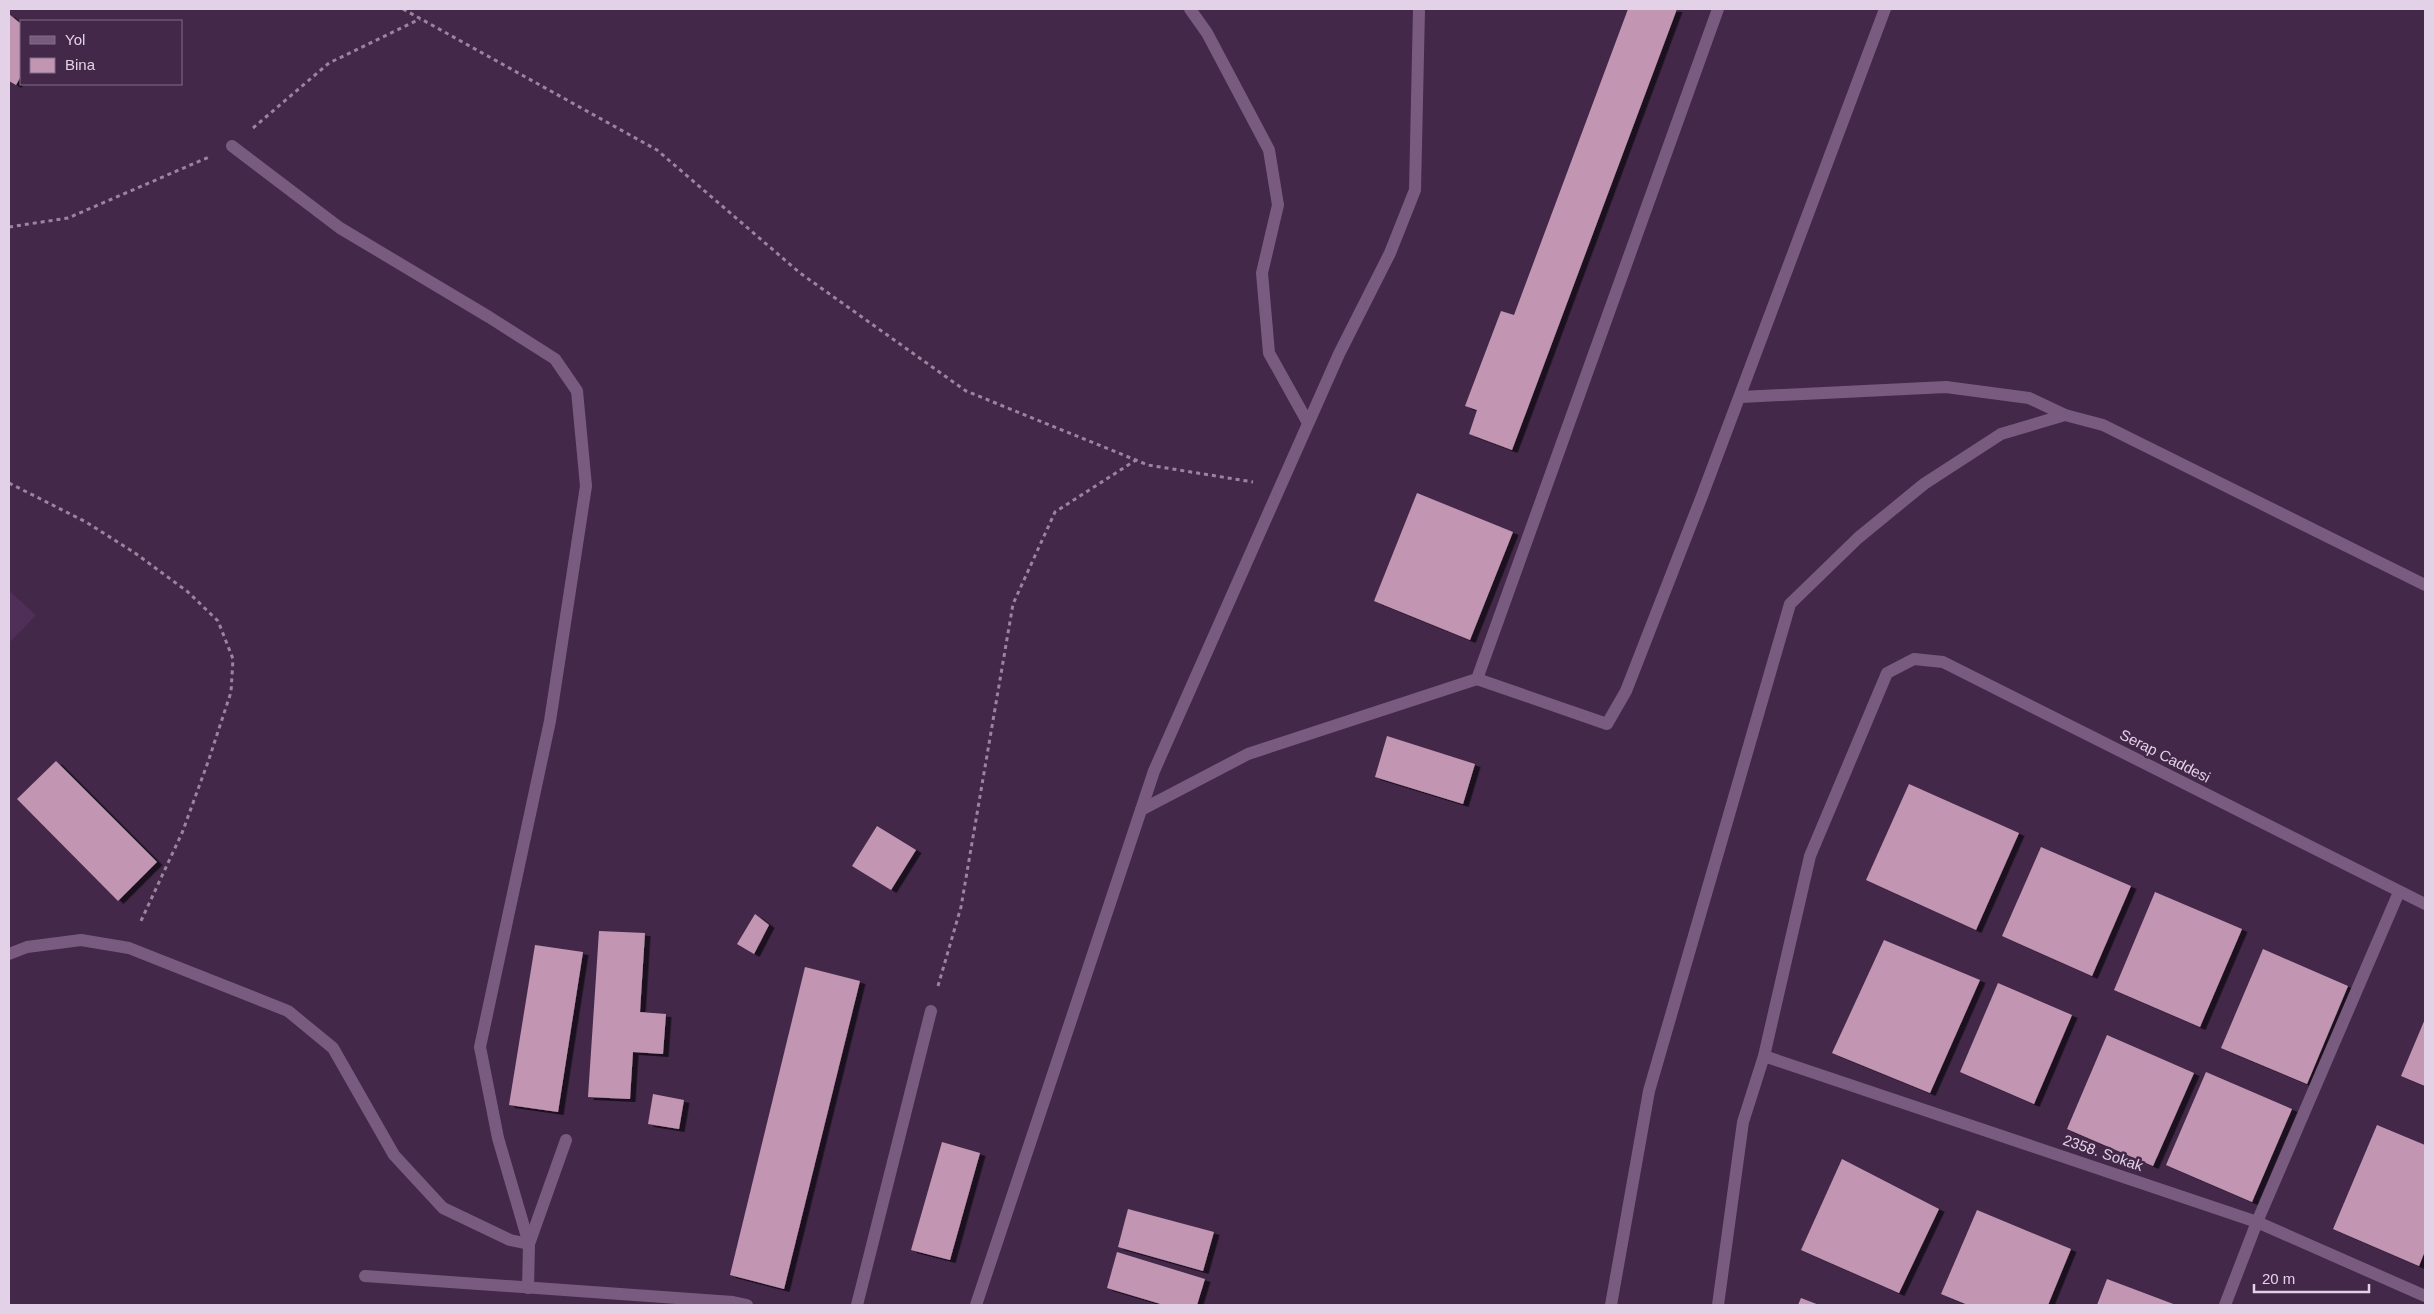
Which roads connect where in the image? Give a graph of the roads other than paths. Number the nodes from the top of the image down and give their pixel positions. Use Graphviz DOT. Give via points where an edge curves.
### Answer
graph roads {
  1 [pos="1190,9"];
  2 [pos="1419,9"];
  3 [pos="1718,9"];
  4 [pos="1885,9"];
  5 [pos="232,146"];
  6 [pos="1741,397"];
  7 [pos="2065,415"];
  8 [pos="1308,424"];
  9 [pos="2425,585"];
  10 [pos="1477,679"];
  11 [pos="1141,810"];
  12 [pos="2399,892"];
  13 [pos="2425,904"];
  14 [pos="9,954"];
  15 [pos="931,1011"];
  16 [pos="1764,1056"];
  17 [pos="566,1140"];
  18 [pos="2257,1222"];
  19 [pos="528,1244"];
  20 [pos="365,1276"];
  21 [pos="528,1288"];
  22 [pos="2425,1296"];
  23 [pos="748,1305"];
  24 [pos="857,1305"];
  25 [pos="976,1305"];
  26 [pos="1611,1305"];
  27 [pos="1718,1305"];
  28 [pos="2225,1305"];
  1 -- 8 [label="street" via="1207,33 1268,150 1278,206 1262,274 1269,353"];
  2 -- 8 [label="street" via="1415,190 1390,253"];
  3 -- 10 [label="street"];
  4 -- 6 [label="street"];
  5 -- 19 [label="street" via="340,228 555,359 578,392 586,486 550,720 480,1047 498,1138"];
  6 -- 7 [label="street" via="1946,387 2028,398"];
  6 -- 10 [label="street" via="1626,691 1607,724"];
  7 -- 9 [label="street" via="2103,425"];
  7 -- 26 [label="street" via="2002,434 1924,484 1858,538 1790,604 1649,1091"];
  8 -- 11 [label="street" via="1154,771"];
  10 -- 11 [label="street" via="1248,754"];
  11 -- 25 [label="street"];
  12 -- 13 [label="street, Serap Caddesi"];
  12 -- 16 [label="street, Serap Caddesi" via="1943,662 1914,660 1887,673 1810,856"];
  12 -- 18 [label="street"];
  14 -- 19 [label="street" via="27,947 81,940 129,948 288,1010 333,1048 394,1155 443,1208 510,1240"];
  15 -- 24 [label="street"];
  16 -- 18 [label="street, 2358. Sokak"];
  16 -- 27 [label="street" via="1743,1122"];
  17 -- 19 [label="street"];
  18 -- 22 [label="street, 2358. Sokak"];
  18 -- 28 [label="street"];
  19 -- 21 [label="street"];
  20 -- 21 [label="street"];
  21 -- 23 [label="street"];
}
